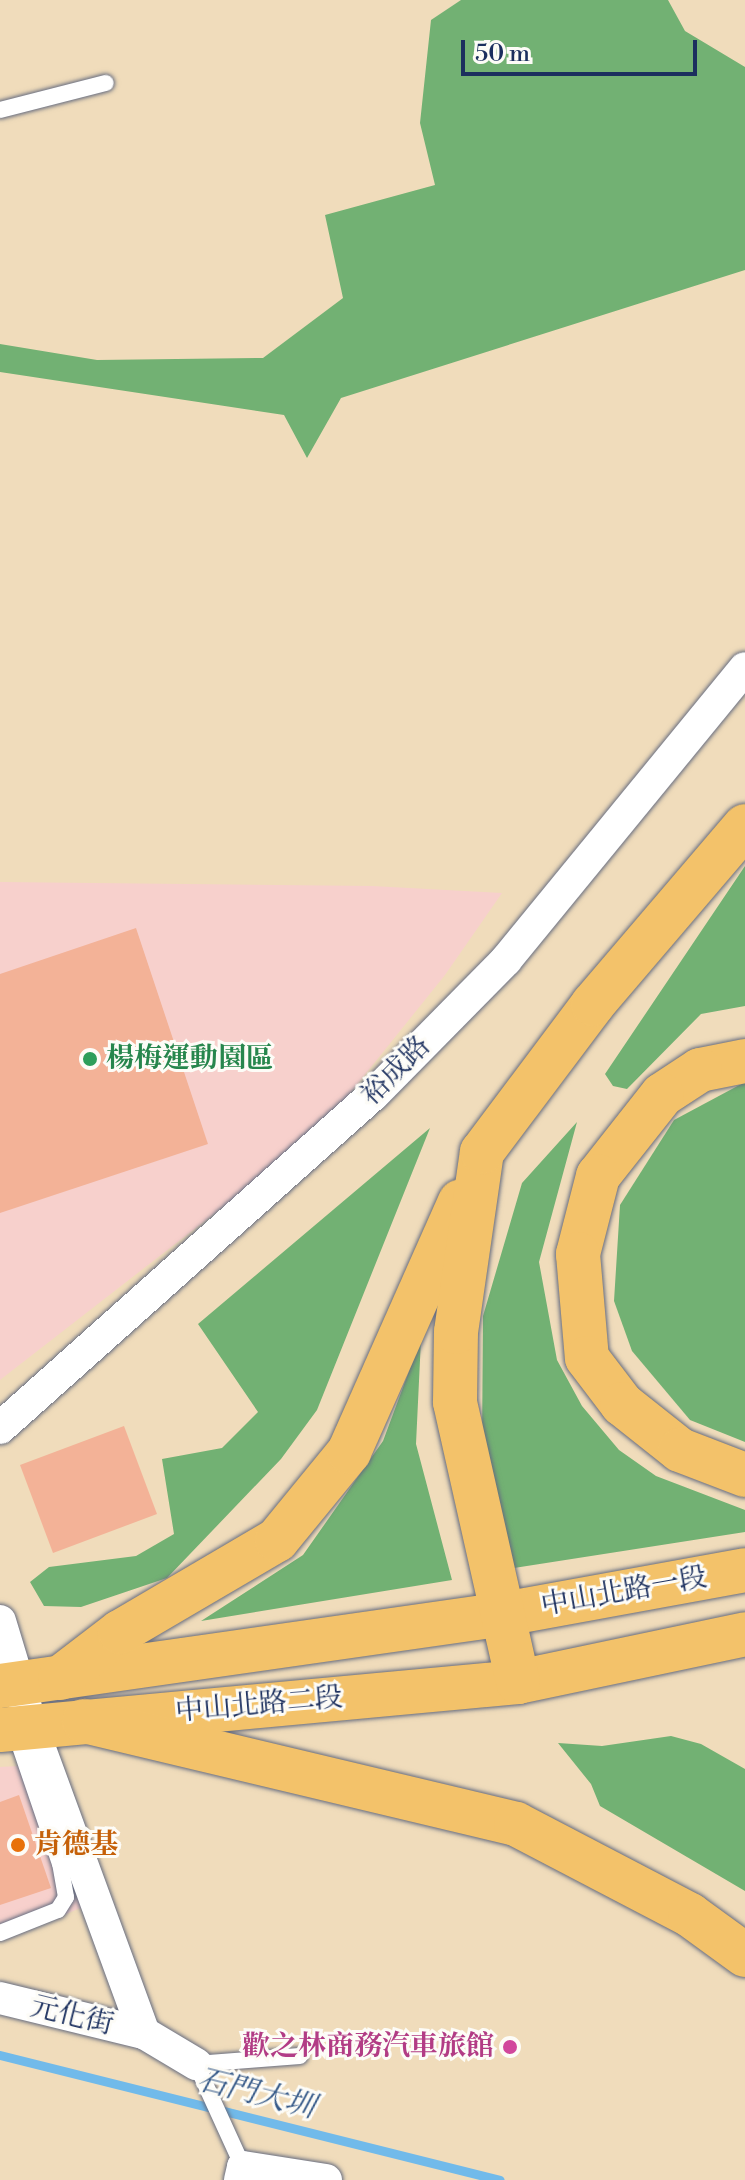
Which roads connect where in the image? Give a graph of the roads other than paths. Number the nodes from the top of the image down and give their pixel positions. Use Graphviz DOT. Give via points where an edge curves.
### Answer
graph roads {
  1 [pos="106,83"];
  2 [pos="0,110"];
  3 [pos="745,668"];
  4 [pos="745,826"];
  5 [pos="745,1061"];
  6 [pos="482,1152"];
  7 [pos="0,1428"];
  8 [pos="745,1475"];
  9 [pos="745,1570"];
  10 [pos="504,1614"];
  11 [pos="0,1621"];
  12 [pos="745,1634"];
  13 [pos="27,1682"];
  14 [pos="518,1682"];
  15 [pos="84,1721"];
  16 [pos="15,1729"];
  17 [pos="0,1933"];
  18 [pos="745,1955"];
  19 [pos="0,1998"];
  20 [pos="144,2033"];
  21 [pos="300,2056"];
  22 [pos="196,2064"];
  23 [pos="241,2174"];
  24 [pos="326,2180"];
  1 -- 2 [label="lane"];
  3 -- 7 [label="street, 裕成路" via="506,960 374,1094"];
  4 -- 6 [label="main road" via="593,1004"];
  5 -- 8 [label="main road" via="700,1070 662,1095 598,1176 578,1254 587,1358 622,1404 680,1450"];
  6 -- 10 [label="main road" via="456,1332 455,1402 471,1493"];
  6 -- 13 [label="main road" via="349,1452 277,1540"];
  9 -- 10 [label="main road, 中山北路一段"];
  10 -- 13 [label="main road, 中山北路二段"];
  10 -- 14 [label="main road"];
  11 -- 13 [label="street"];
  12 -- 14 [label="main road"];
  13 -- 16 [label="street"];
  14 -- 15 [label="main road, 中山北路二段"];
  15 -- 16 [label="main road, 中山北路二段"];
  15 -- 18 [label="main road" via="516,1824 690,1915"];
  16 -- 17 [label="lane" via="66,1897 58,1910"];
  16 -- 20 [label="street"];
  19 -- 20 [label="street, 元化街"];
  20 -- 22 [label="street, 元化街"];
  21 -- 22 [label="lane"];
  22 -- 23 [label="lane"];
  23 -- 24 [label="street"];
}
